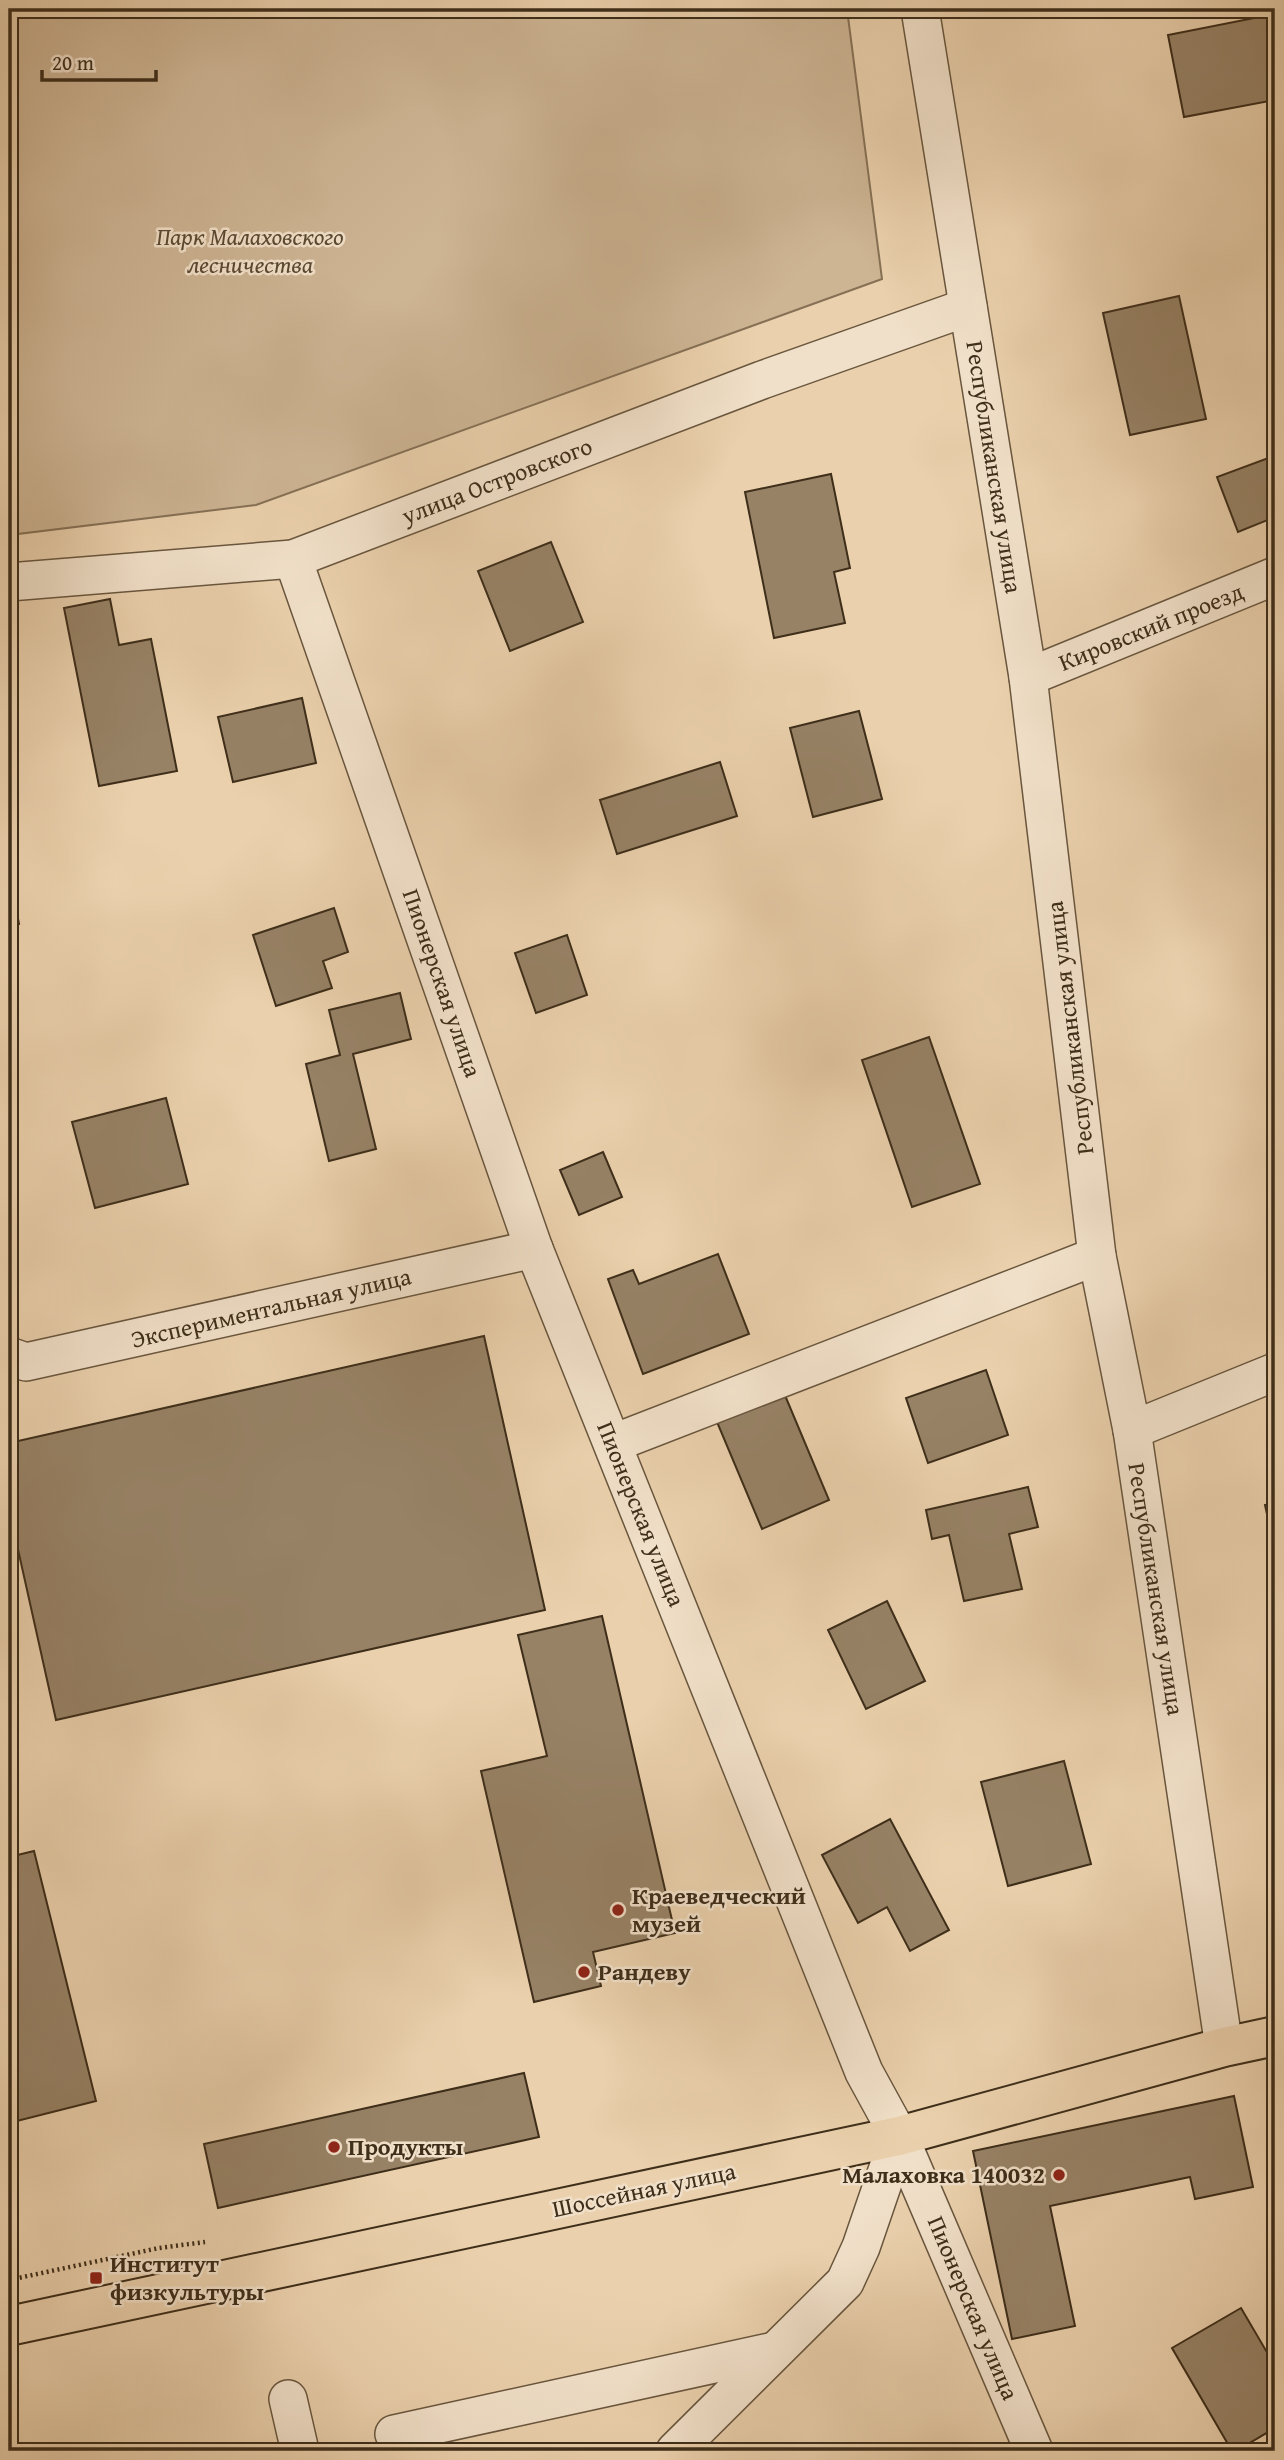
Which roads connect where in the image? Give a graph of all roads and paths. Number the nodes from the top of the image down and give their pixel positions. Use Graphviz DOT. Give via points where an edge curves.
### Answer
graph roads {
  1 [pos="920,9"];
  2 [pos="968,307"];
  3 [pos="293,559"];
  4 [pos="1275,576"];
  5 [pos="9,582"];
  6 [pos="1028,677"];
  7 [pos="534,1249"];
  8 [pos="1097,1256"];
  9 [pos="9,1356"];
  10 [pos="1275,1372"];
  11 [pos="1132,1430"];
  12 [pos="614,1443"];
  13 [pos="1275,2036"];
  14 [pos="1224,2047"];
  15 [pos="899,2136"];
  16 [pos="214,2240"];
  17 [pos="9,2280"];
  18 [pos="9,2326"];
  19 [pos="774,2351"];
  20 [pos="288,2399"];
  21 [pos="394,2434"];
  22 [pos="300,2451"];
  23 [pos="675,2451"];
  24 [pos="1034,2451"];
  1 -- 2 [label="street, Республиканская улица"];
  2 -- 3 [label="street, улица Островского" via="762,380"];
  2 -- 6 [label="street, Республиканская улица"];
  3 -- 5 [label="street, улица Островского"];
  3 -- 7 [label="street, Пионерская улица"];
  4 -- 6 [label="street, Кировский проезд"];
  6 -- 8 [label="street, Республиканская улица"];
  7 -- 9 [label="street, Экспериментальная улица" via="26,1362"];
  7 -- 12 [label="street, Пионерская улица"];
  8 -- 11 [label="street, Республиканская улица"];
  8 -- 12 [label="street"];
  10 -- 11 [label="street"];
  11 -- 14 [label="street, Республиканская улица"];
  12 -- 15 [label="street, Пионерская улица" via="864,2072"];
  13 -- 14 [label="main road, Шоссейная улица"];
  14 -- 15 [label="main road, Шоссейная улица"];
  15 -- 18 [label="main road, Шоссейная улица"];
  15 -- 19 [label="street" via="845,2282"];
  15 -- 24 [label="street, Пионерская улица"];
  16 -- 17 [label="path"];
  19 -- 21 [label="street"];
  19 -- 23 [label="street"];
  20 -- 22 [label="street"];
}
